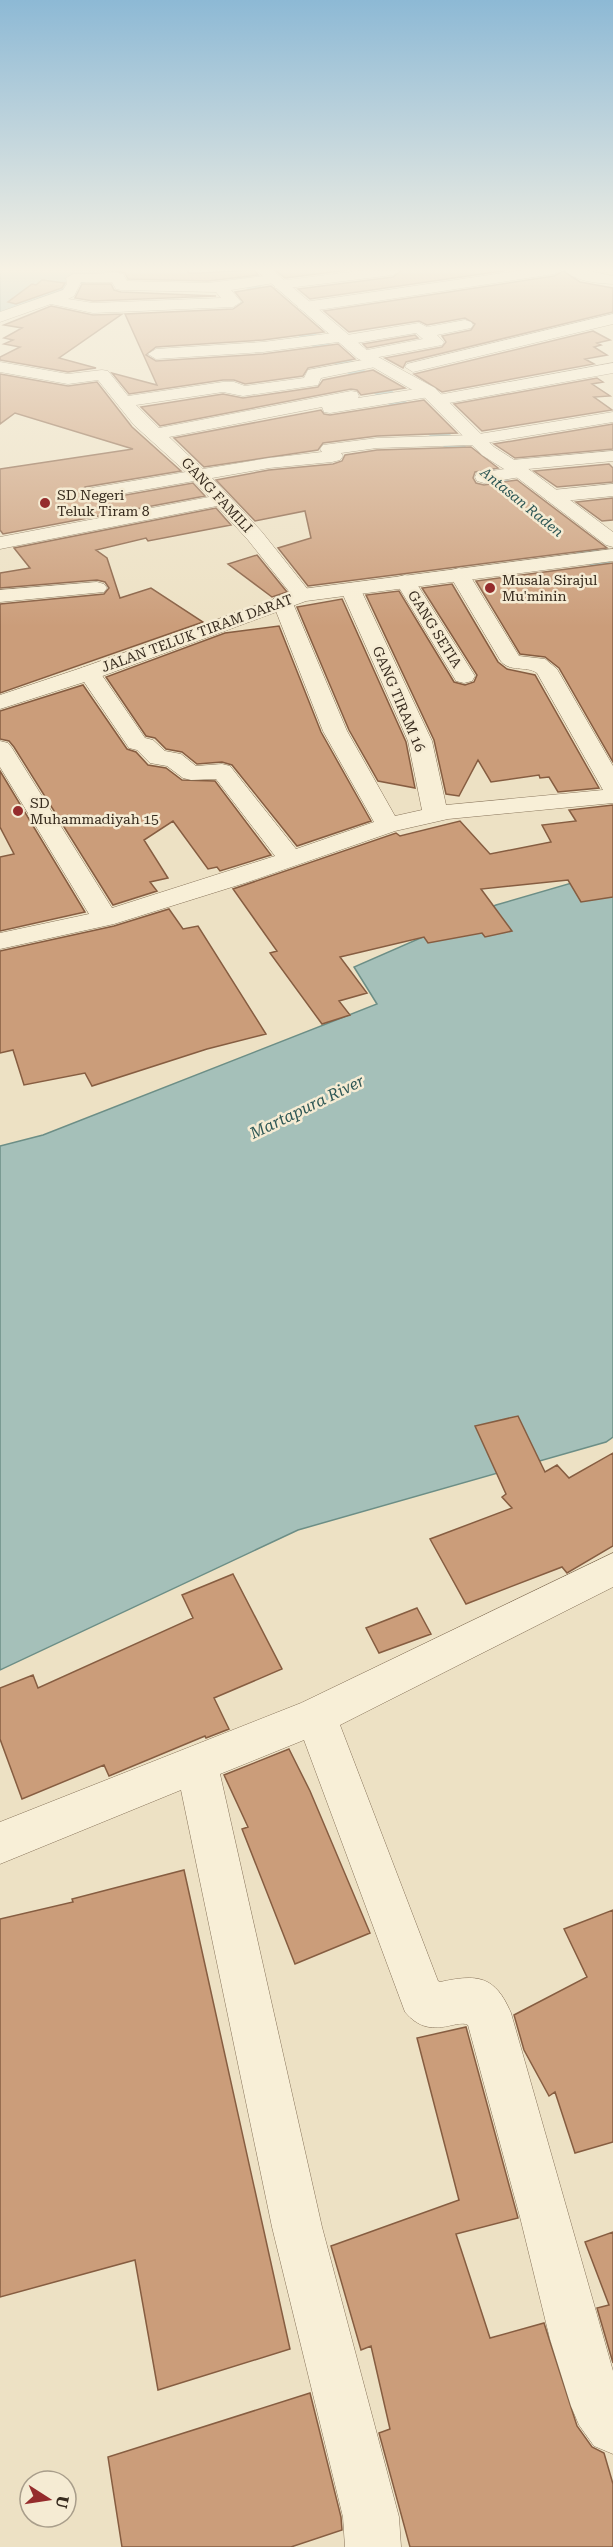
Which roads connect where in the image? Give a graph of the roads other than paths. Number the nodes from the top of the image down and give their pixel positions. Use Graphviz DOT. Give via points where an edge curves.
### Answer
graph roads {
  1 [pos="113,389"];
  2 [pos="210,389"];
  3 [pos="237,389"];
  4 [pos="264,389"];
  5 [pos="421,389"];
  6 [pos="472,389"];
  7 [pos="430,395"];
  8 [pos="123,402"];
  9 [pos="613,417"];
  10 [pos="156,434"];
  11 [pos="613,439"];
  12 [pos="479,443"];
  13 [pos="329,449"];
  14 [pos="306,452"];
  15 [pos="613,456"];
  16 [pos="193,467"];
  17 [pos="613,467"];
  18 [pos="126,472"];
  19 [pos="519,472"];
  20 [pos="487,477"];
  21 [pos="613,490"];
  22 [pos="93,493"];
  23 [pos="553,496"];
  24 [pos="221,500"];
  25 [pos="0,543"];
  26 [pos="610,551"];
  27 [pos="459,574"];
  28 [pos="405,581"];
  29 [pos="97,588"];
  30 [pos="350,588"];
  31 [pos="0,596"];
  32 [pos="292,598"];
  33 [pos="88,673"];
  34 [pos="464,676"];
  35 [pos="0,702"];
  36 [pos="0,748"];
  37 [pos="220,749"];
  38 [pos="173,759"];
  39 [pos="613,787"];
  40 [pos="613,796"];
  41 [pos="435,814"];
  42 [pos="388,825"];
  43 [pos="291,859"];
  44 [pos="105,918"];
  45 [pos="0,941"];
  46 [pos="613,1569"];
  47 [pos="316,1716"];
  48 [pos="197,1764"];
  49 [pos="0,1843"];
  50 [pos="613,2427"];
  51 [pos="374,2547"];
  1 -- 8 [label="street, GANG FAMILI"];
  2 -- 8 [label="street"];
  3 -- 4 [label="street" via="243,392"];
  5 -- 7 [label="street"];
  6 -- 7 [label="street"];
  7 -- 10 [label="street" via="385,400 351,396 284,417 274,411"];
  7 -- 12 [label="street"];
  8 -- 10 [label="street, GANG FAMILI"];
  9 -- 12 [label="street"];
  10 -- 16 [label="street, GANG FAMILI"];
  11 -- 12 [label="street"];
  12 -- 13 [label="street" via="377,443"];
  12 -- 19 [label="street"];
  13 -- 14 [label="street"];
  13 -- 16 [label="street" via="332,457"];
  15 -- 19 [label="street"];
  16 -- 18 [label="street"];
  16 -- 22 [label="street"];
  16 -- 24 [label="street, GANG FAMILI"];
  17 -- 19 [label="street"];
  19 -- 20 [label="street"];
  19 -- 23 [label="street"];
  21 -- 23 [label="street"];
  23 -- 26 [label="street"];
  24 -- 25 [label="street"];
  24 -- 32 [label="street, GANG FAMILI" via="261,543"];
  26 -- 27 [label="street, JALAN TELUK TIRAM DARAT" via="579,560"];
  27 -- 28 [label="street, JALAN TELUK TIRAM DARAT"];
  27 -- 39 [label="street" via="511,660 539,663 546,669"];
  28 -- 30 [label="street, JALAN TELUK TIRAM DARAT"];
  28 -- 34 [label="street, GANG SETIA"];
  29 -- 31 [label="street"];
  30 -- 32 [label="street, JALAN TELUK TIRAM DARAT"];
  30 -- 41 [label="street, GANG TIRAM 16" via="420,741"];
  32 -- 33 [label="street, JALAN TELUK TIRAM DARAT"];
  32 -- 42 [label="street, GANG FAMILI" via="335,731"];
  33 -- 35 [label="street, JALAN TELUK TIRAM DARAT"];
  33 -- 38 [label="street" via="137,743 158,758"];
  36 -- 44 [label="street"];
  37 -- 38 [label="street"];
  38 -- 43 [label="street" via="191,773 222,771"];
  40 -- 41 [label="street"];
  41 -- 42 [label="street"];
  42 -- 43 [label="street"];
  43 -- 44 [label="street"];
  44 -- 45 [label="street"];
  46 -- 47 [label="street"];
  47 -- 48 [label="street"];
  47 -- 50 [label="street" via="425,2002 433,2006 471,2000 488,2013 576,2339 598,2406"];
  48 -- 49 [label="street"];
  48 -- 51 [label="street" via="297,2227 371,2517"];
}
